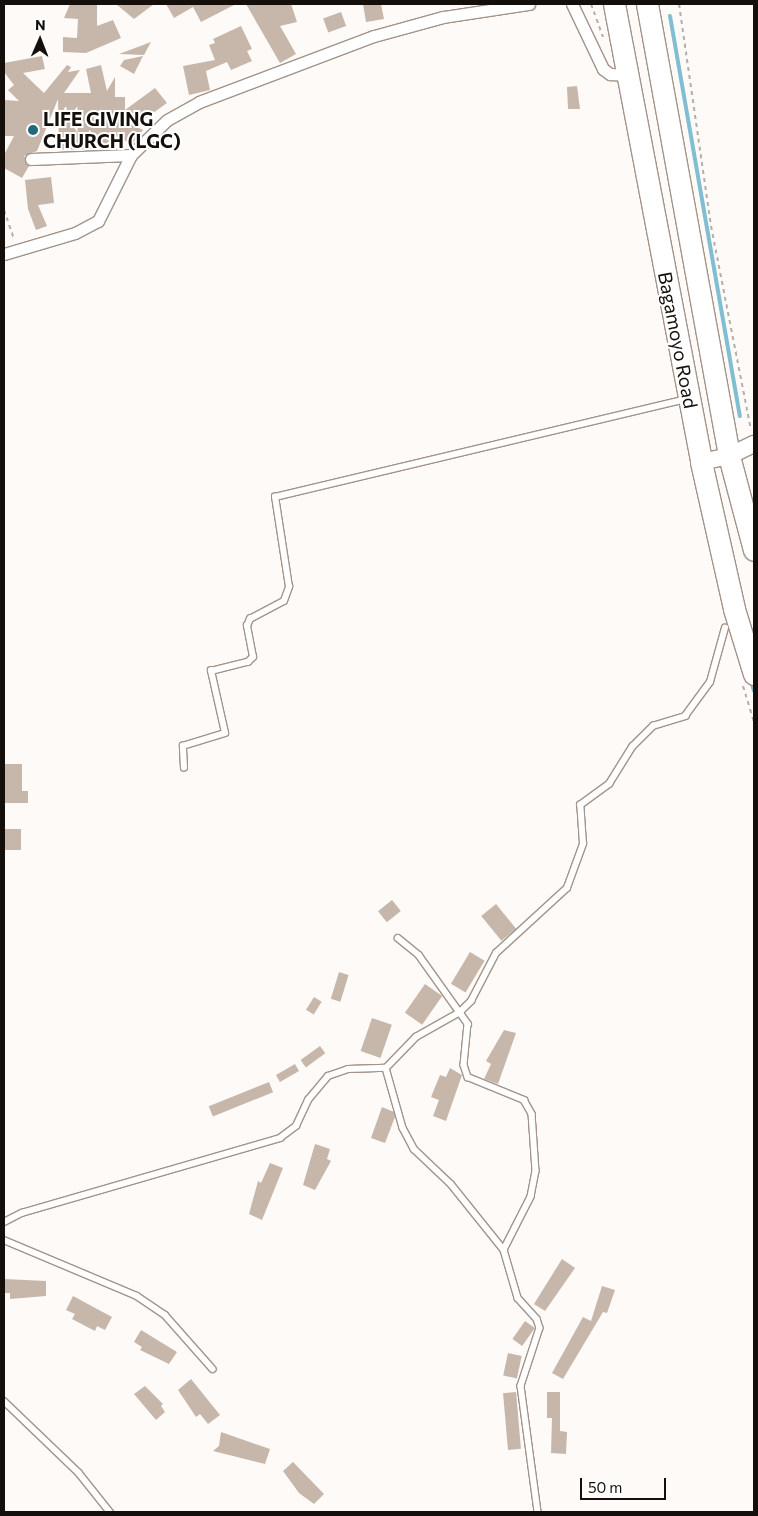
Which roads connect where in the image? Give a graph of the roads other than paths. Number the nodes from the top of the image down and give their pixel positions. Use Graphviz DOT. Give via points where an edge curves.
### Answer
graph roads {
  1 [pos="529,4"];
  2 [pos="572,4"];
  3 [pos="614,4"];
  4 [pos="647,4"];
  5 [pos="629,75"];
  6 [pos="131,155"];
  7 [pos="31,159"];
  8 [pos="4,254"];
  9 [pos="689,398"];
  10 [pos="753,445"];
  11 [pos="729,456"];
  12 [pos="701,462"];
  13 [pos="754,550"];
  14 [pos="725,628"];
  15 [pos="754,674"];
  16 [pos="184,768"];
  17 [pos="398,938"];
  18 [pos="460,1012"];
  19 [pos="386,1068"];
  20 [pos="4,1222"];
  21 [pos="4,1240"];
  22 [pos="504,1250"];
  23 [pos="213,1369"];
  24 [pos="4,1401"];
  25 [pos="110,1512"];
  26 [pos="538,1512"];
  1 -- 6 [label="street" via="412,25 215,96 167,120"];
  2 -- 5 [label="street" via="603,69 610,74"];
  3 -- 5 [label="highway, Bagamoyo Road"];
  4 -- 11 [label="highway, Bagamoyo Road"];
  5 -- 9 [label="highway, Bagamoyo Road"];
  6 -- 7 [label="street"];
  6 -- 8 [label="street" via="98,221 75,233"];
  9 -- 12 [label="highway, Bagamoyo Road"];
  9 -- 16 [label="lane" via="275,496 289,587 284,601 250,618 247,626 253,657 248,662 211,671 225,733 183,746"];
  10 -- 11 [label="main road"];
  11 -- 12 [label="main road"];
  11 -- 13 [label="highway, Bagamoyo Road"];
  12 -- 15 [label="highway, Bagamoyo Road" via="734,609"];
  14 -- 18 [label="lane" via="710,682 684,716 653,726 632,747 609,784 580,805 583,844 578,869 567,888 496,953 472,1001"];
  17 -- 18 [label="lane" via="419,956"];
  18 -- 19 [label="lane" via="416,1037"];
  18 -- 22 [label="lane" via="469,1030 464,1060 468,1077 524,1100 532,1114 536,1171 531,1197"];
  19 -- 20 [label="lane" via="348,1069 328,1076 308,1100 296,1126 280,1138 22,1213"];
  19 -- 22 [label="lane" via="403,1128 414,1149 451,1184"];
  21 -- 23 [label="lane" via="137,1296 165,1315"];
  22 -- 26 [label="lane" via="518,1298 537,1319 540,1328 521,1386"];
  24 -- 25 [label="lane" via="79,1473"];
}
